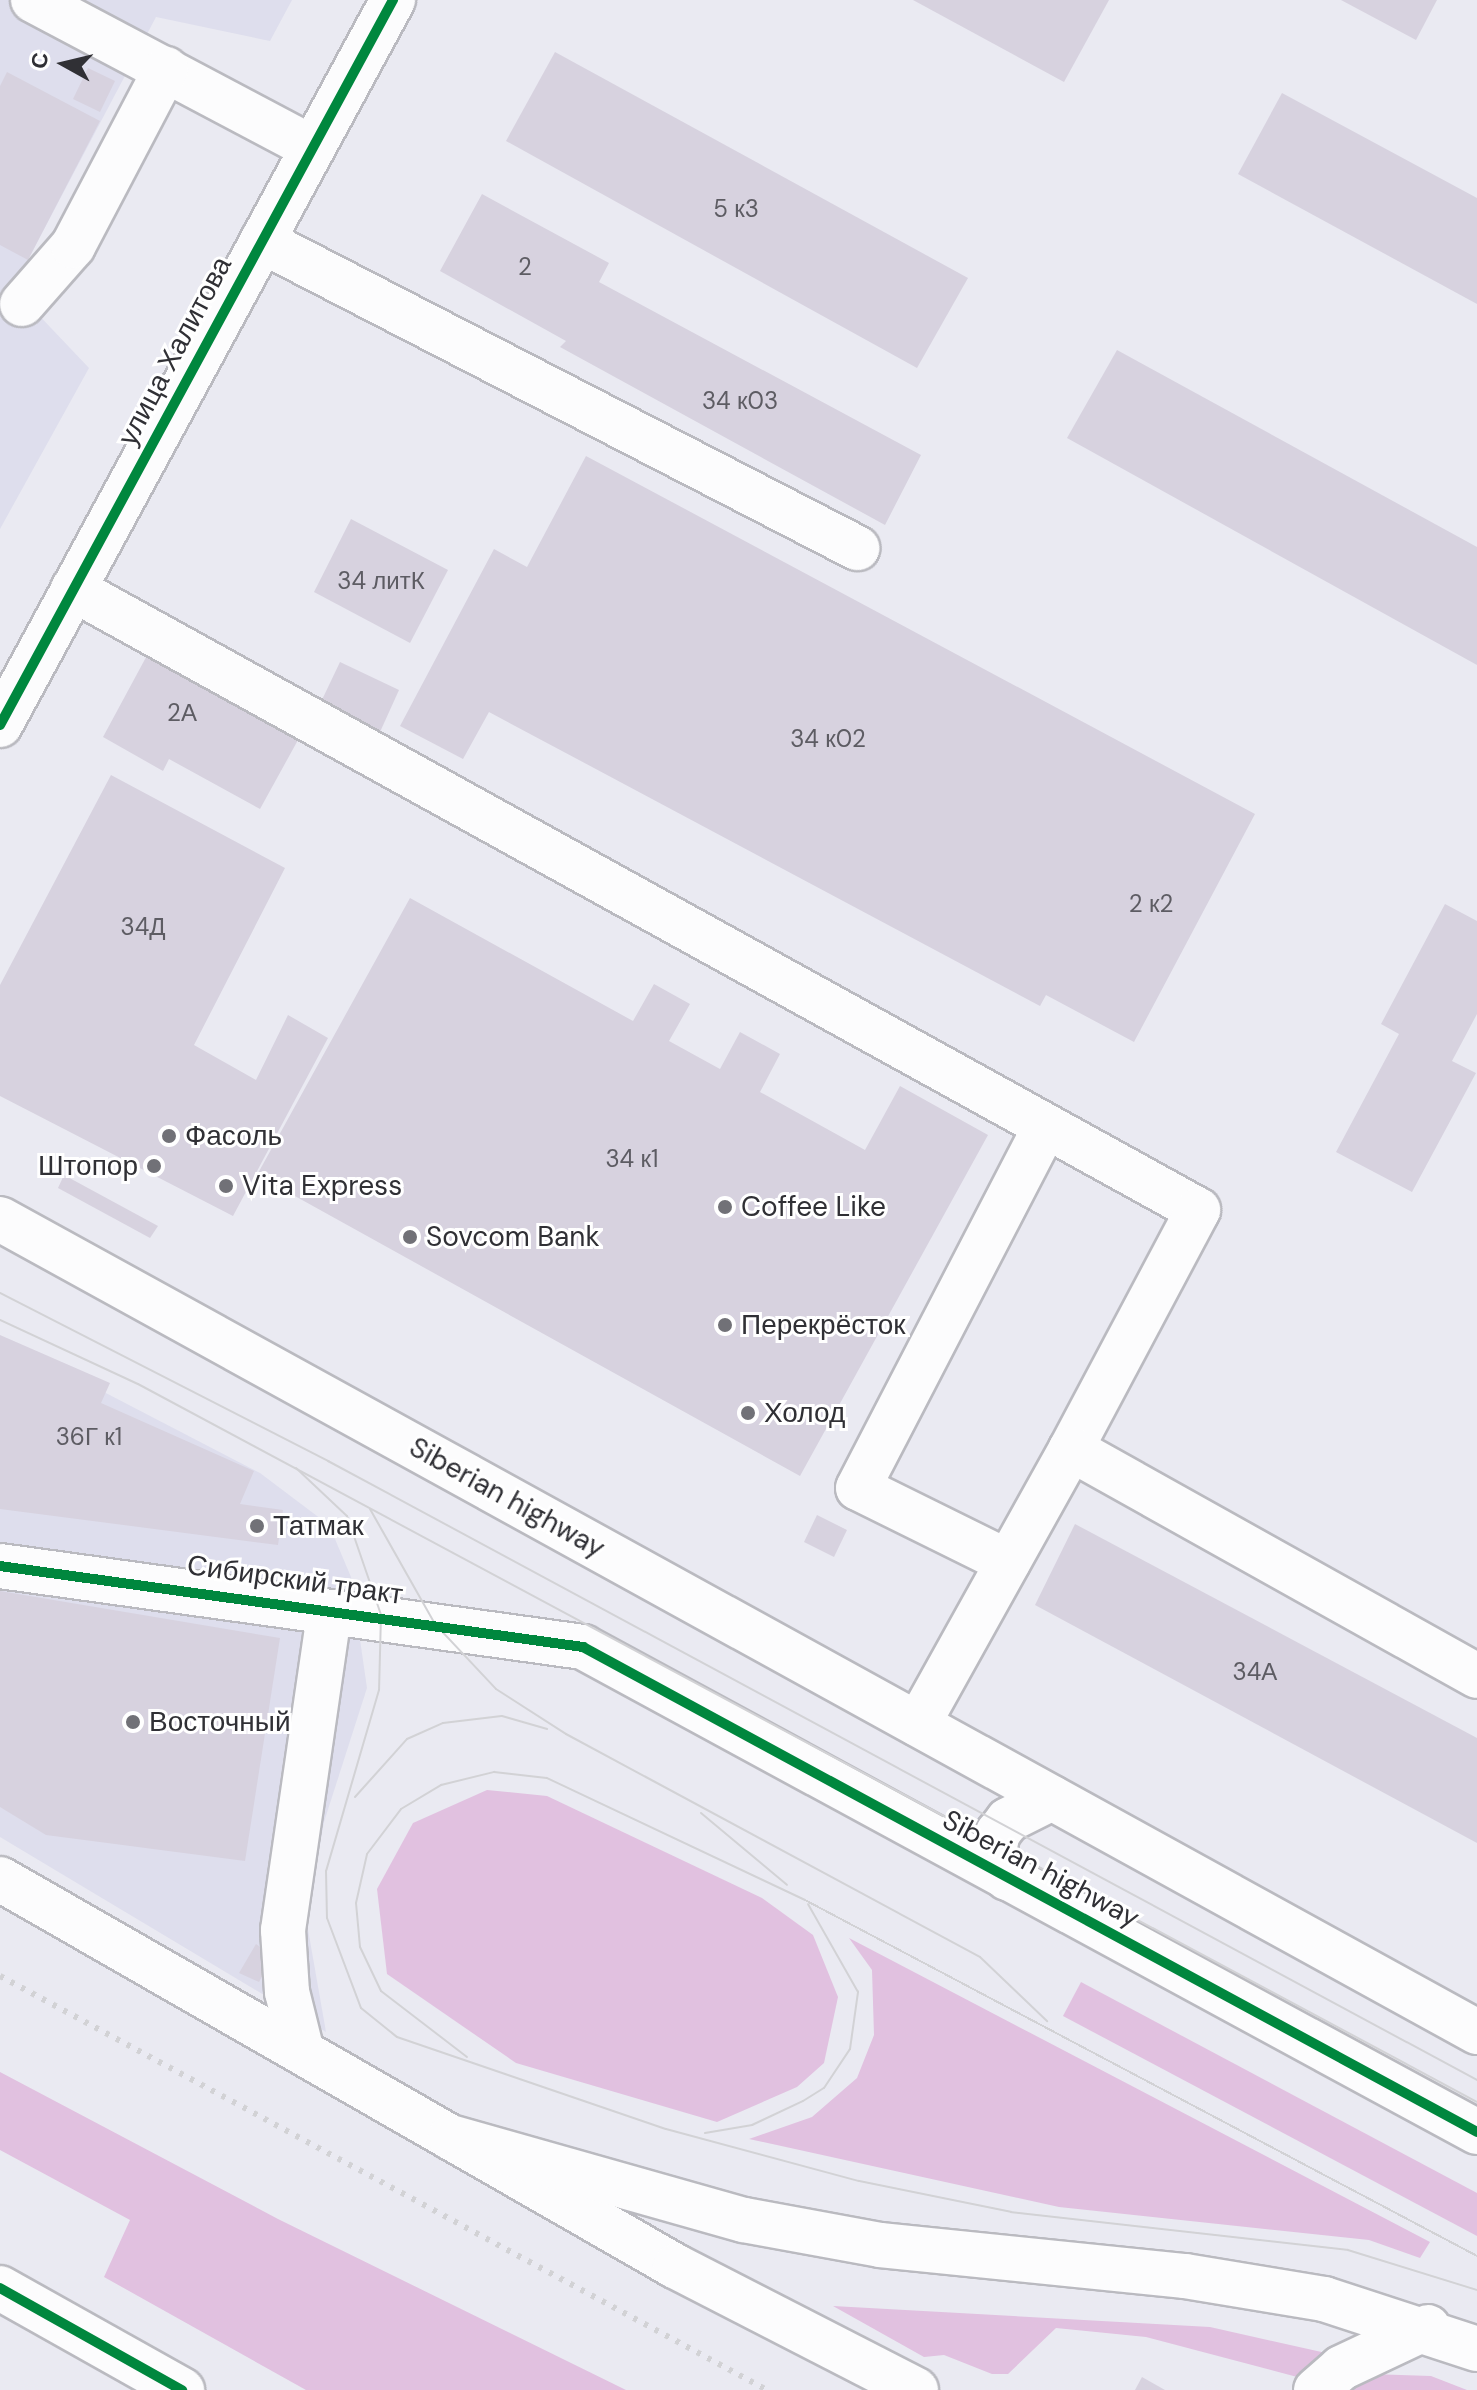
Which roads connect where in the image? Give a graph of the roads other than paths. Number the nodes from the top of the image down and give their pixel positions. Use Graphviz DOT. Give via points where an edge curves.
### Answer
graph roads {
  1 [pos="33,0"];
  2 [pos="393,0"];
  3 [pos="166,69"];
  4 [pos="312,148"];
  5 [pos="262,241"];
  6 [pos="22,304"];
  7 [pos="857,548"];
  8 [pos="73,589"];
  9 [pos="0,725"];
  10 [pos="1045,1128"];
  11 [pos="0,1219"];
  12 [pos="1071,1449"];
  13 [pos="1008,1562"];
  14 [pos="0,1566"];
  15 [pos="329,1615"];
  16 [pos="1477,1676"];
  17 [pos="918,1724"];
  18 [pos="1052,1798"];
  19 [pos="1007,1878"];
  20 [pos="0,1879"];
  21 [pos="1477,2032"];
  22 [pos="302,2052"];
  23 [pos="1477,2132"];
  24 [pos="450,2137"];
  25 [pos="0,2288"];
  26 [pos="1428,2327"];
  27 [pos="1477,2349"];
  28 [pos="181,2390"];
  29 [pos="916,2390"];
  30 [pos="1316,2390"];
  1 -- 3 [label="main road"];
  2 -- 4 [label="main road, улица Халитова"];
  3 -- 4 [label="main road"];
  3 -- 6 [label="main road" via="73,246"];
  4 -- 5 [label="main road, улица Халитова"];
  5 -- 7 [label="main road"];
  5 -- 8 [label="main road, улица Халитова"];
  8 -- 9 [label="main road, улица Халитова"];
  8 -- 10 [label="main road"];
  10 -- 12 [label="main road" via="1198,1210"];
  10 -- 13 [label="main road" via="858,1488"];
  11 -- 17 [label="main road, Siberian highway"];
  12 -- 13 [label="main road"];
  12 -- 16 [label="main road"];
  13 -- 17 [label="main road"];
  14 -- 19 [label="main road, Сибирский тракт" via="583,1647"];
  15 -- 22 [label="main road" via="283,1930 287,1992"];
  17 -- 18 [label="main road, Siberian highway"];
  18 -- 19 [label="main road" via="1008,1820 998,1833 993,1856"];
  18 -- 21 [label="main road, Siberian highway"];
  19 -- 23 [label="main road, Siberian highway"];
  20 -- 22 [label="main road"];
  22 -- 24 [label="main road"];
  24 -- 26 [label="main road" via="744,2220 880,2245 1185,2276 1324,2299"];
  24 -- 29 [label="main road" via="675,2266"];
  25 -- 28 [label="main road"];
  26 -- 27 [label="main road"];
  26 -- 30 [label="main road" via="1341,2368"];
}
